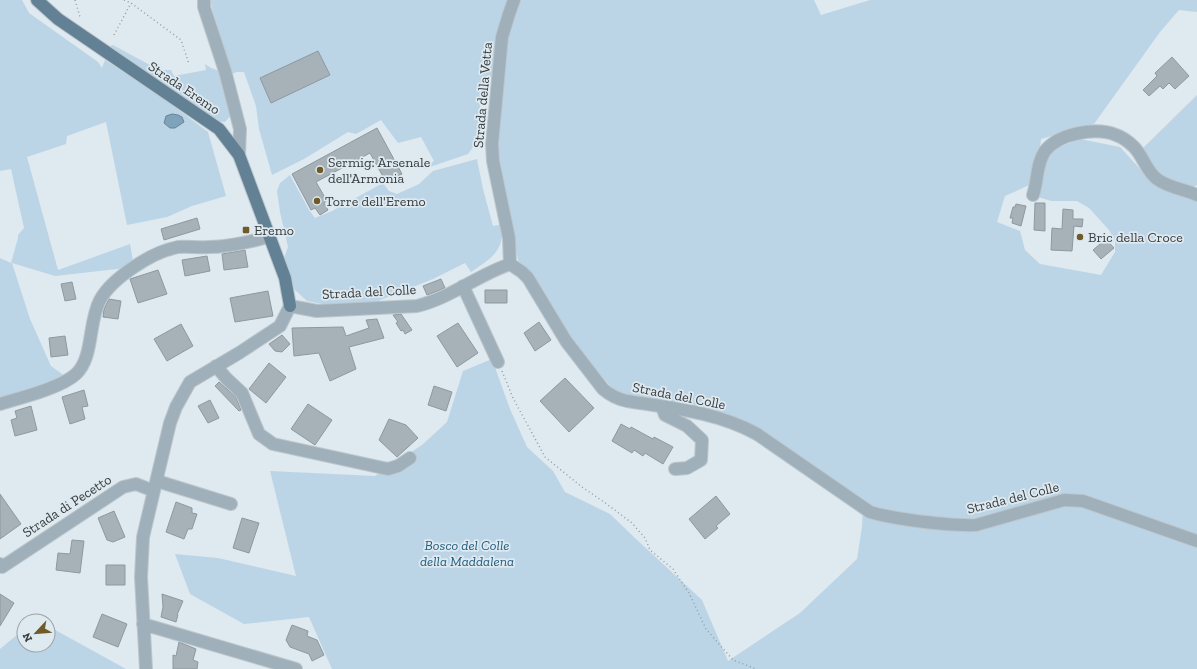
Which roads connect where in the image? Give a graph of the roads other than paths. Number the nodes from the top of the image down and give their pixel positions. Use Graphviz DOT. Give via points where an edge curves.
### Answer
graph roads {
  1 [pos="37,0"];
  2 [pos="204,0"];
  3 [pos="514,0"];
  4 [pos="239,155"];
  5 [pos="1033,195"];
  6 [pos="1197,195"];
  7 [pos="268,236"];
  8 [pos="510,264"];
  9 [pos="463,286"];
  10 [pos="290,306"];
  11 [pos="498,362"];
  12 [pos="216,366"];
  13 [pos="0,404"];
  14 [pos="662,407"];
  15 [pos="410,458"];
  16 [pos="675,469"];
  17 [pos="155,486"];
  18 [pos="231,504"];
  19 [pos="1197,541"];
  20 [pos="0,564"];
  21 [pos="143,624"];
  22 [pos="146,669"];
  23 [pos="296,669"];
  1 -- 4 [label="main road, Strada Eremo" via="58,19 219,129"];
  2 -- 4 [label="street" via="240,129"];
  3 -- 8 [label="street, Strada della Vetta" via="502,37 492,144 493,161 509,238"];
  4 -- 7 [label="main road, Strada Eremo"];
  5 -- 6 [label="street" via="1039,165 1046,151 1059,139 1089,132 1109,132 1118,135 1134,147 1156,179"];
  7 -- 10 [label="main road, Strada Eremo" via="284,278"];
  7 -- 13 [label="street" via="247,243 178,247 157,254 134,267 106,291 99,301 85,363 76,374 61,384"];
  8 -- 9 [label="street, Strada del Colle"];
  8 -- 14 [label="street, Strada del Colle" via="528,278 566,341 603,389 616,399"];
  9 -- 10 [label="street, Strada del Colle" via="431,303 417,306 317,311"];
  9 -- 11 [label="street"];
  10 -- 12 [label="street" via="280,326"];
  12 -- 15 [label="street" via="242,393 259,434 273,444 388,469"];
  12 -- 17 [label="street" via="190,382 176,407"];
  14 -- 16 [label="street" via="665,414 687,426 702,440 701,460 687,468"];
  14 -- 19 [label="street, Strada del Colle" via="716,416 744,427 870,512 945,526 976,525 1064,500 1073,500 1083,501"];
  17 -- 18 [label="street"];
  17 -- 20 [label="street, Strada di Pecetto" via="136,484 123,487 2,567"];
  17 -- 21 [label="street" via="143,537"];
  21 -- 22 [label="street"];
  21 -- 23 [label="street"];
}
